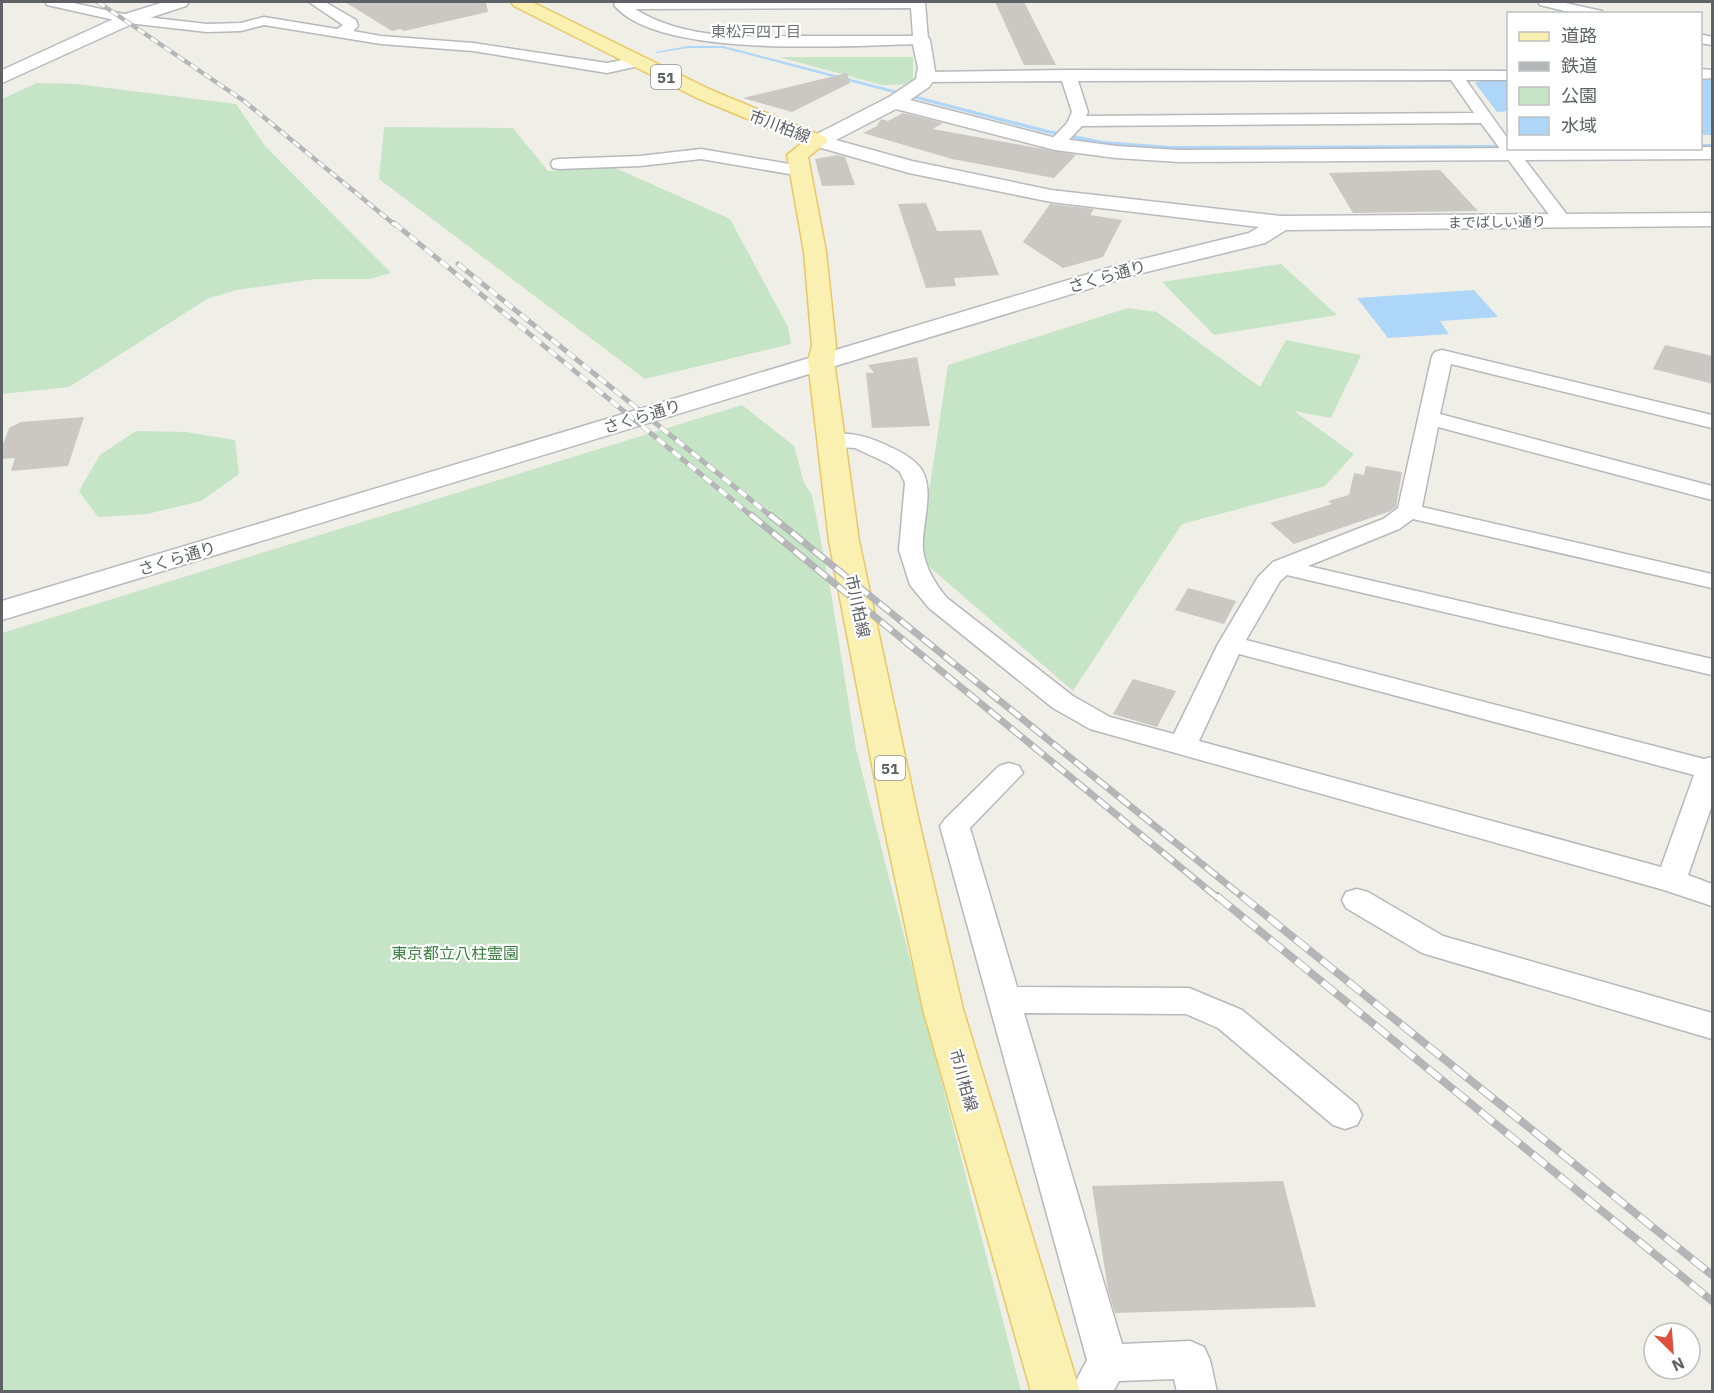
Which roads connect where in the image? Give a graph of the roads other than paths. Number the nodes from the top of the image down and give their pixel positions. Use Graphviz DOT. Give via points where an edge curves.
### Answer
graph roads {
  1 [pos="52,2"];
  2 [pos="176,2"];
  3 [pos="316,2"];
  4 [pos="520,2"];
  5 [pos="1545,2"];
  6 [pos="623,3"];
  7 [pos="918,3"];
  8 [pos="1588,12"];
  9 [pos="128,19"];
  10 [pos="339,34"];
  11 [pos="921,40"];
  12 [pos="638,62"];
  13 [pos="3,75"];
  14 [pos="1068,75"];
  15 [pos="1455,75"];
  16 [pos="1507,75"];
  17 [pos="928,77"];
  18 [pos="901,98"];
  19 [pos="1487,118"];
  20 [pos="1065,134"];
  21 [pos="818,141"];
  22 [pos="1507,148"];
  23 [pos="1507,149"];
  24 [pos="1509,150"];
  25 [pos="1559,150"];
  26 [pos="1713,153"];
  27 [pos="559,164"];
  28 [pos="801,171"];
  29 [pos="1562,220"];
  30 [pos="1713,220"];
  31 [pos="1281,223"];
  32 [pos="821,361"];
  33 [pos="1430,418"];
  34 [pos="1713,421"];
  35 [pos="831,441"];
  36 [pos="1713,493"];
  37 [pos="1409,511"];
  38 [pos="1282,567"];
  39 [pos="1713,581"];
  40 [pos="2,611"];
  41 [pos="1232,644"];
  42 [pos="1713,667"];
  43 [pos="1183,746"];
  44 [pos="1712,768"];
  45 [pos="1009,773"];
  46 [pos="1671,881"];
  47 [pos="1713,895"];
  48 [pos="1356,900"];
  49 [pos="1004,1000"];
  50 [pos="1713,1026"];
  51 [pos="1345,1115"];
  52 [pos="1099,1377"];
  53 [pos="1056,1392"];
  54 [pos="1197,1392"];
  1 -- 9 [label="street"];
  2 -- 9 [label="street"];
  3 -- 10 [label="street" via="351,23"];
  4 -- 12 [label="main road, 市川柏線 / 51"];
  5 -- 8 [label="street"];
  6 -- 7 [label="street"];
  6 -- 11 [label="street" via="629,12 664,28 705,39"];
  7 -- 11 [label="street"];
  9 -- 10 [label="street" via="226,29 264,21"];
  9 -- 13 [label="street"];
  10 -- 12 [label="street" via="473,47 607,68"];
  11 -- 17 [label="street"];
  12 -- 21 [label="main road, 市川柏線 / 51" via="716,101"];
  14 -- 15 [label="street"];
  14 -- 17 [label="street"];
  14 -- 20 [label="street" via="1080,112"];
  15 -- 16 [label="street"];
  15 -- 19 [label="street"];
  17 -- 18 [label="street" via="924,84"];
  18 -- 20 [label="street"];
  18 -- 21 [label="street"];
  19 -- 20 [label="street"];
  19 -- 22 [label="street"];
  20 -- 23 [label="street" via="1116,152 1179,156"];
  21 -- 28 [label="main road, 市川柏線 / 51" via="797,155"];
  21 -- 31 [label="street, までばしい通り" via="909,166 1052,196"];
  24 -- 29 [label="street"];
  25 -- 26 [label="street"];
  27 -- 28 [label="street" via="701,154"];
  28 -- 32 [label="main road, 市川柏線 / 51" via="816,264 824,346"];
  29 -- 30 [label="street, までばしい通り"];
  29 -- 31 [label="street, までばしい通り"];
  31 -- 32 [label="street, さくら通り" via="1257,238 1126,270"];
  32 -- 35 [label="main road, 市川柏線 / 51"];
  32 -- 40 [label="street, さくら通り"];
  33 -- 34 [label="street" via="1442,356"];
  33 -- 36 [label="street"];
  33 -- 37 [label="street"];
  35 -- 43 [label="street" via="859,441 910,469 916,483 911,550 922,585 938,603 1063,702 1100,723"];
  35 -- 53 [label="main road, 市川柏線 / 51" via="844,541 943,1009"];
  37 -- 38 [label="street" via="1391,524"];
  37 -- 39 [label="street"];
  38 -- 41 [label="street" via="1270,576"];
  38 -- 42 [label="street"];
  41 -- 43 [label="street"];
  41 -- 44 [label="street"];
  43 -- 46 [label="street"];
  44 -- 46 [label="street"];
  45 -- 49 [label="street" via="955,826"];
  46 -- 47 [label="street"];
  48 -- 50 [label="street" via="1433,945"];
  49 -- 51 [label="street" via="1189,1001 1230,1019"];
  49 -- 52 [label="street"];
  52 -- 54 [label="street" via="1190,1360"];
}
